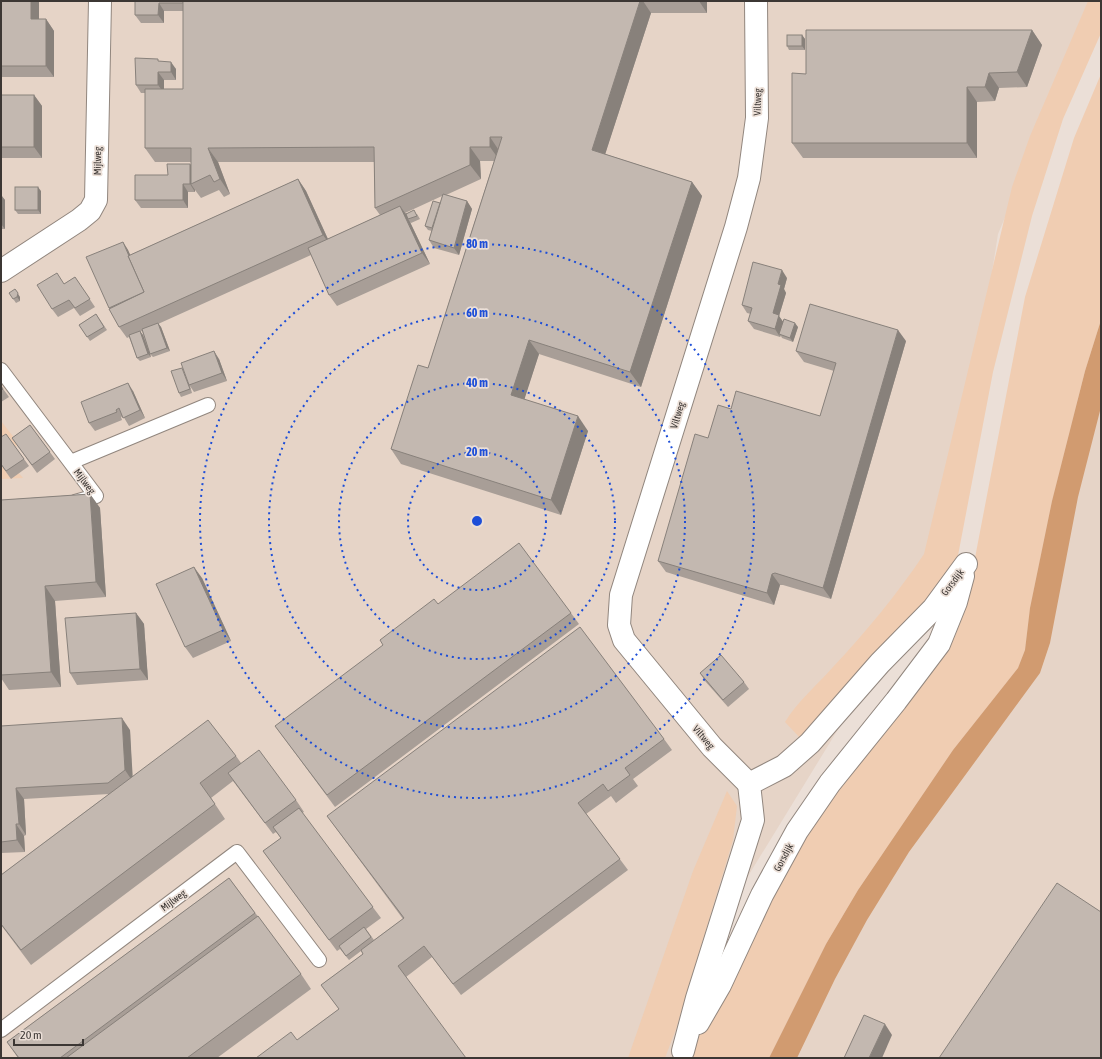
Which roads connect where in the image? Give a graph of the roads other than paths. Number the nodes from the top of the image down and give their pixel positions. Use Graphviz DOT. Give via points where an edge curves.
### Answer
graph roads {
  1 [pos="100,1"];
  2 [pos="756,1"];
  3 [pos="1,271"];
  4 [pos="1,370"];
  5 [pos="208,405"];
  6 [pos="71,462"];
  7 [pos="61,502"];
  8 [pos="749,784"];
  9 [pos="319,960"];
  10 [pos="1,1030"];
  11 [pos="681,1054"];
  1 -- 3 [label="street, Mijlweg" via="96,200 90,211 79,220"];
  2 -- 8 [label="street, Viltweg" via="758,101 749,178 621,595 619,625 624,640 643,664 712,747"];
  4 -- 6 [label="lane, Mijlweg"];
  5 -- 6 [label="lane"];
  6 -- 7 [label="lane, Mijlweg" via="96,496 76,502"];
  8 -- 11 [label="street, Gorsdijk" via="753,820"];
  8 -- 11 [label="street, Gorsdijk" via="784,766 810,742 880,663 933,609 966,564 956,602 938,644 796,831 762,895 720,986"];
  9 -- 10 [label="lane, Mijlweg" via="237,852"];
}
